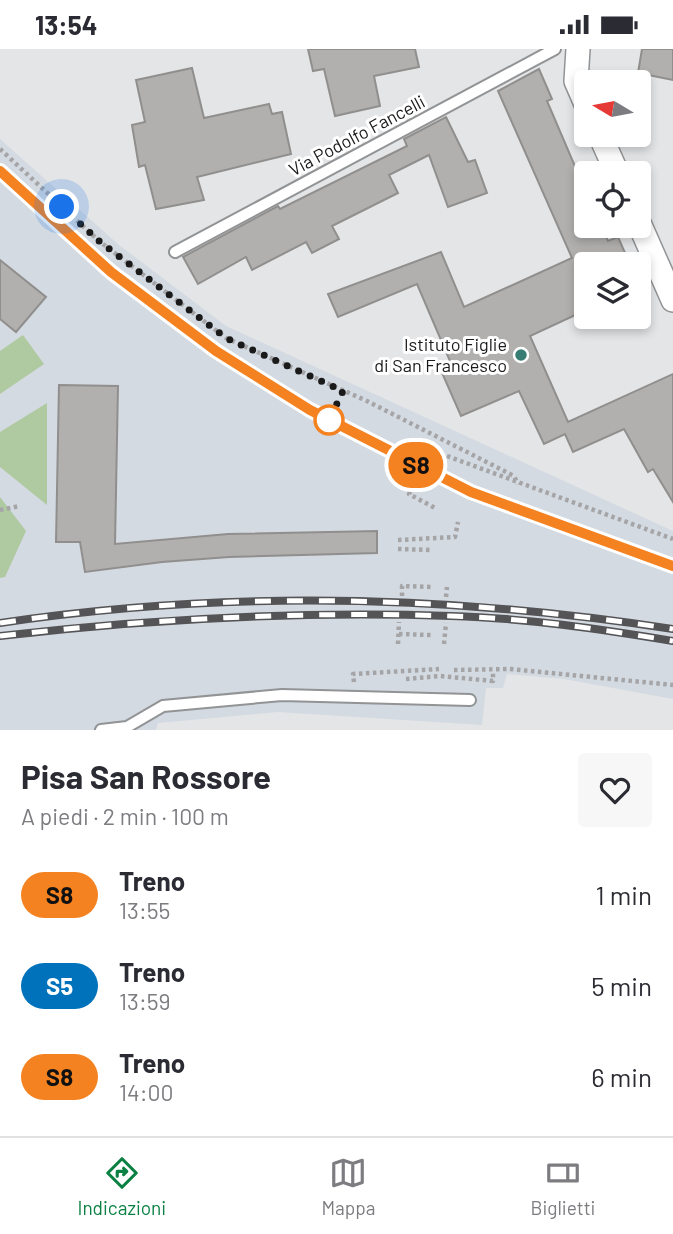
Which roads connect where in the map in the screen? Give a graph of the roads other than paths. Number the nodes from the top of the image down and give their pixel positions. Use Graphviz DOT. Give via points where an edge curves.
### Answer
graph roads {
  1 [pos="558,49"];
  2 [pos="578,49"];
  3 [pos="577,70"];
  4 [pos="574,77"];
  5 [pos="646,238"];
  6 [pos="175,252"];
  7 [pos="673,300"];
  8 [pos="470,700"];
  9 [pos="102,730"];
  1 -- 4 [label="street"];
  1 -- 6 [label="lane, Via Podolfo Fancelli"];
  2 -- 3 [label="street"];
  5 -- 7 [label="street"];
  8 -- 9 [label="lane" via="282,695 163,706 127,727"];
}
